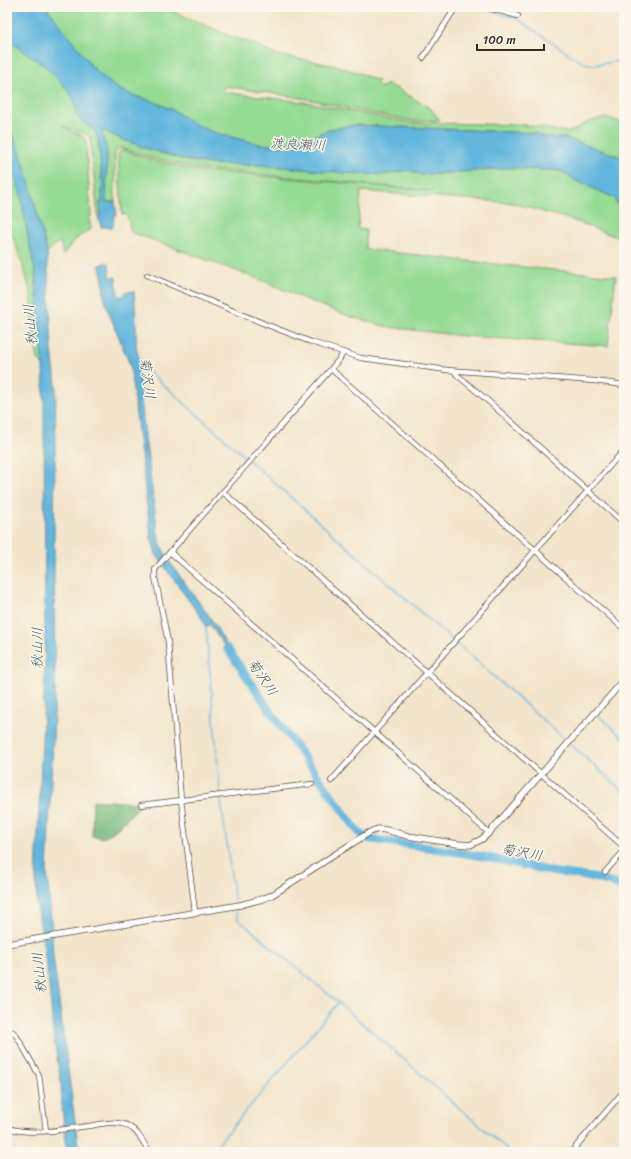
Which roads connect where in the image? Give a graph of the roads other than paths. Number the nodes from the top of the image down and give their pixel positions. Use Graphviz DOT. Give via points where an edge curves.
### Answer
graph roads {
  1 [pos="456,7"];
  2 [pos="485,7"];
  3 [pos="518,16"];
  4 [pos="423,58"];
  5 [pos="147,275"];
  6 [pos="343,352"];
  7 [pos="331,369"];
  8 [pos="455,371"];
  9 [pos="624,385"];
  10 [pos="624,450"];
  11 [pos="588,491"];
  12 [pos="222,492"];
  13 [pos="624,523"];
  14 [pos="536,550"];
  15 [pos="169,553"];
  16 [pos="624,629"];
  17 [pos="427,673"];
  18 [pos="624,680"];
  19 [pos="7,708"];
  20 [pos="375,732"];
  21 [pos="7,750"];
  22 [pos="541,774"];
  23 [pos="331,781"];
  24 [pos="312,784"];
  25 [pos="180,800"];
  26 [pos="141,805"];
  27 [pos="488,833"];
  28 [pos="624,847"];
  29 [pos="624,851"];
  30 [pos="605,872"];
  31 [pos="195,912"];
  32 [pos="7,944"];
  33 [pos="7,1030"];
  34 [pos="624,1091"];
  35 [pos="7,1128"];
  36 [pos="47,1131"];
  37 [pos="149,1152"];
  38 [pos="571,1152"];
  1 -- 4 [label="street"];
  2 -- 3 [label="street"];
  5 -- 6 [label="street" via="265,324"];
  6 -- 7 [label="street"];
  6 -- 8 [label="street" via="372,360"];
  7 -- 12 [label="street"];
  7 -- 14 [label="street"];
  8 -- 9 [label="street" via="590,380"];
  8 -- 11 [label="street"];
  10 -- 11 [label="street"];
  11 -- 13 [label="street"];
  11 -- 14 [label="street"];
  12 -- 15 [label="street"];
  12 -- 17 [label="street"];
  14 -- 16 [label="street"];
  14 -- 17 [label="street"];
  15 -- 20 [label="street"];
  15 -- 25 [label="street" via="157,566 155,577 168,642"];
  17 -- 20 [label="street"];
  17 -- 22 [label="street"];
  18 -- 22 [label="street"];
  19 -- 21 [label="street"];
  20 -- 23 [label="street"];
  20 -- 27 [label="street"];
  22 -- 27 [label="street"];
  22 -- 28 [label="street"];
  24 -- 25 [label="street"];
  25 -- 26 [label="street"];
  25 -- 31 [label="street"];
  27 -- 31 [label="street" via="470,845 408,836 386,830 370,832 262,900"];
  29 -- 30 [label="street"];
  31 -- 32 [label="street"];
  33 -- 36 [label="street" via="16,1035 39,1075"];
  34 -- 38 [label="street"];
  35 -- 36 [label="street" via="27,1132"];
  36 -- 37 [label="street" via="120,1123 138,1134"];
}
